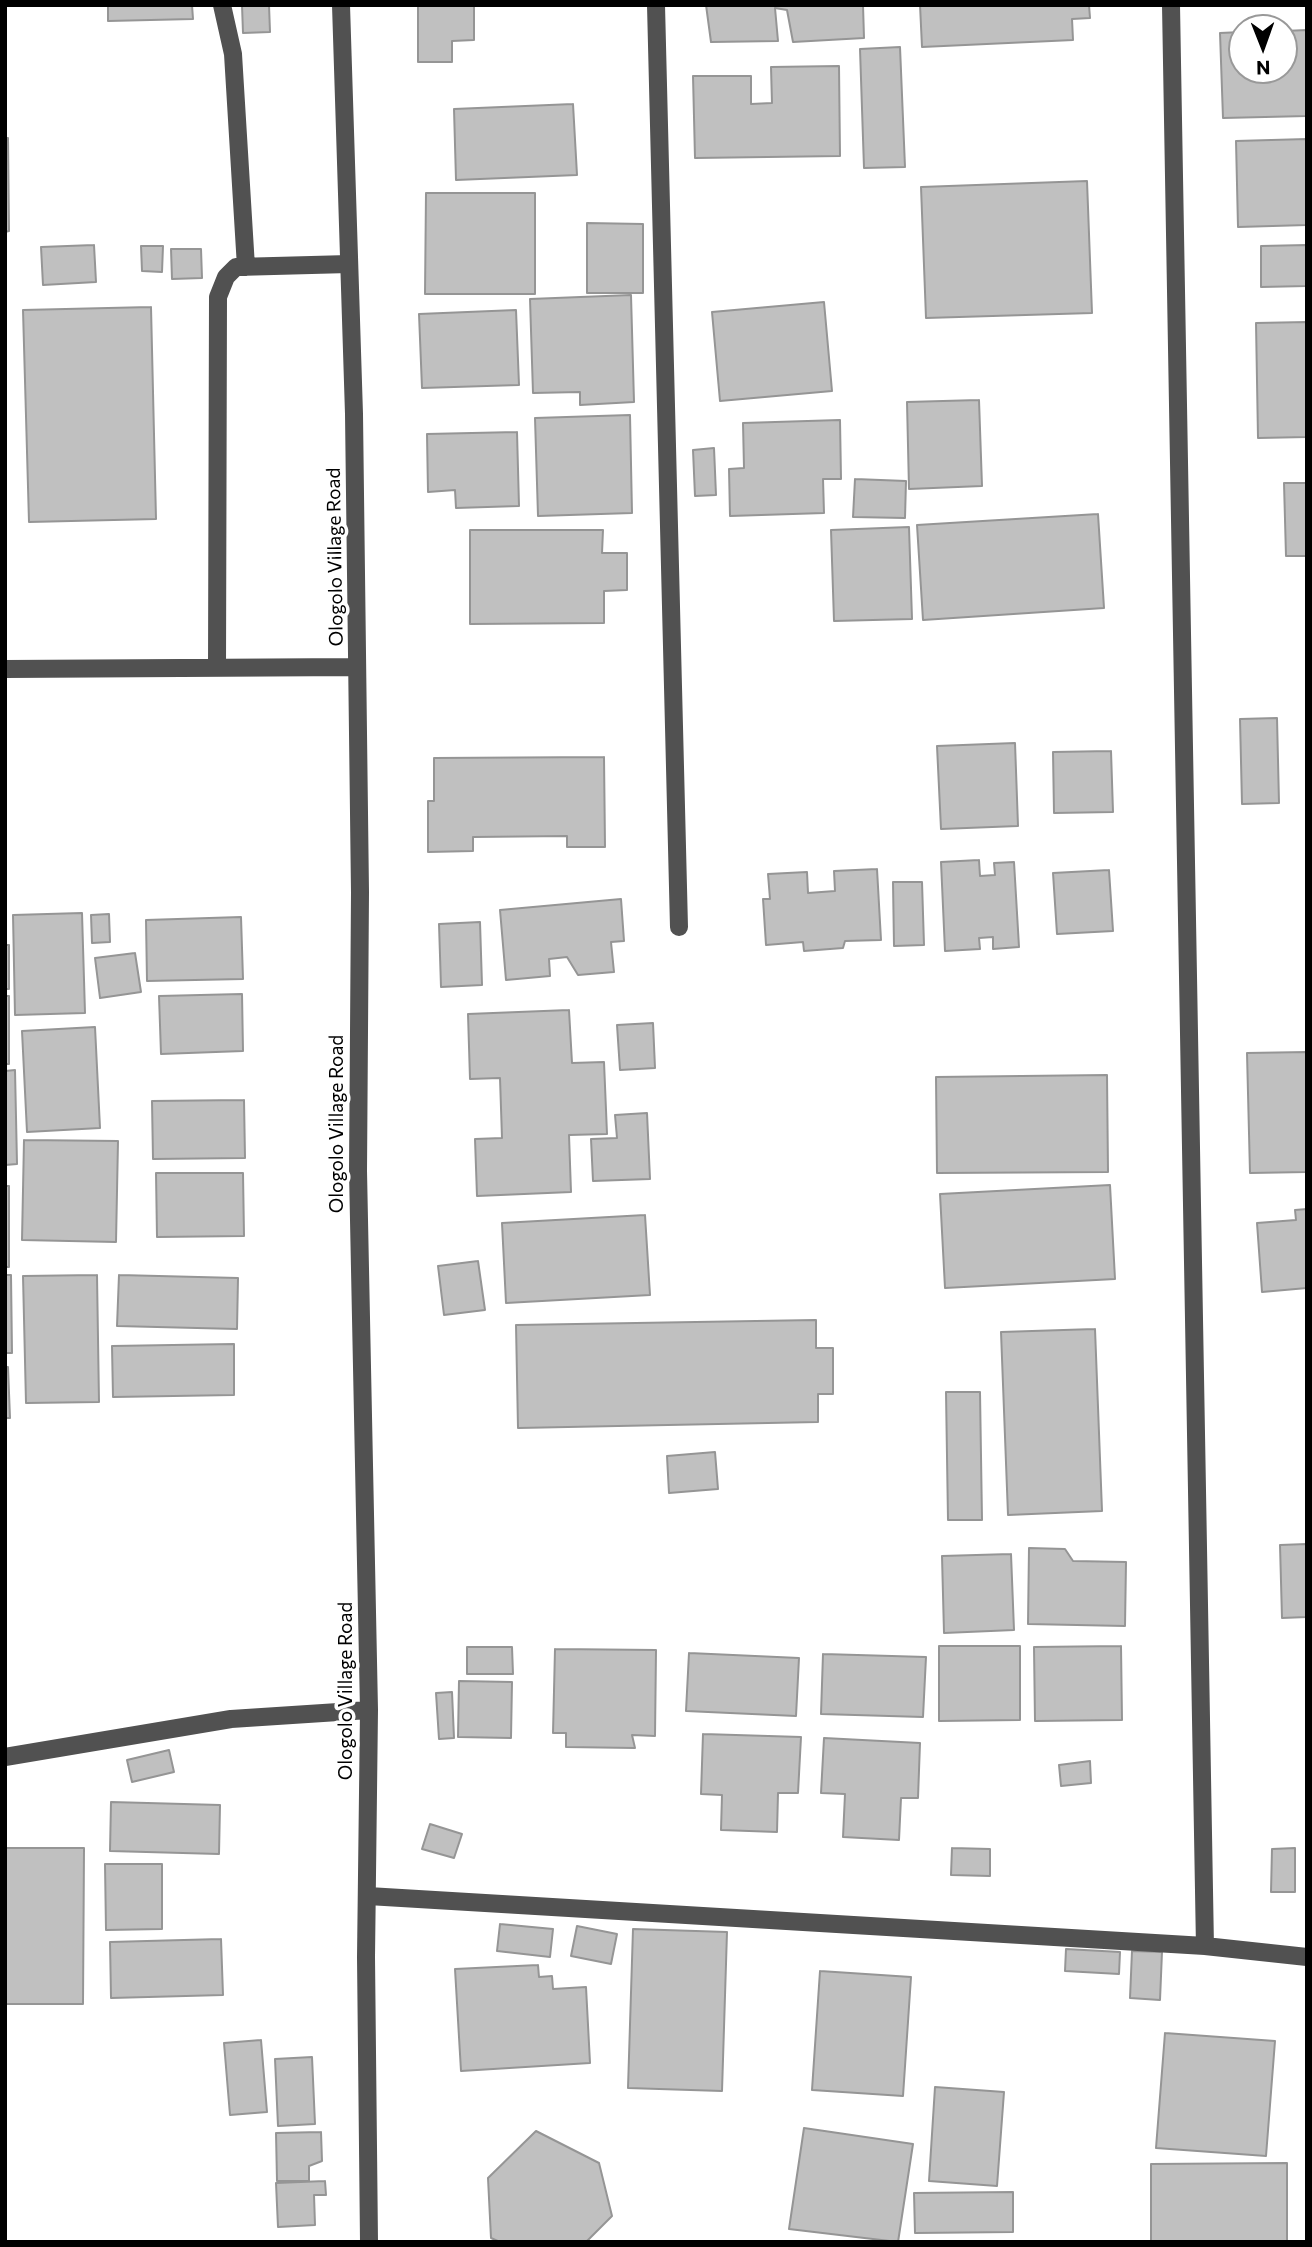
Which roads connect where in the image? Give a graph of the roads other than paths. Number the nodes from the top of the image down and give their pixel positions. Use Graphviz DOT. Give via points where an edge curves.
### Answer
graph roads {
  1 [pos="222,5"];
  2 [pos="341,5"];
  3 [pos="656,5"];
  4 [pos="1171,5"];
  5 [pos="349,264"];
  6 [pos="246,267"];
  7 [pos="357,667"];
  8 [pos="217,668"];
  9 [pos="5,669"];
  10 [pos="679,927"];
  11 [pos="369,1710"];
  12 [pos="5,1757"];
  13 [pos="368,1896"];
  14 [pos="1205,1946"];
  15 [pos="1307,1957"];
  16 [pos="369,2242"];
  1 -- 6 [label="street" via="233,54"];
  2 -- 5 [label="street, Ologolo Village Road"];
  3 -- 10 [label="street"];
  4 -- 14 [label="street"];
  5 -- 6 [label="street"];
  5 -- 7 [label="street, Ologolo Village Road"];
  6 -- 8 [label="street" via="236,267 226,277 218,297"];
  7 -- 8 [label="street"];
  7 -- 11 [label="street, Ologolo Village Road" via="358,1171"];
  8 -- 9 [label="street"];
  11 -- 12 [label="street" via="231,1719"];
  11 -- 13 [label="street, Ologolo Village Road"];
  13 -- 14 [label="street"];
  13 -- 16 [label="street, Ologolo Village Road"];
  14 -- 15 [label="street"];
}
